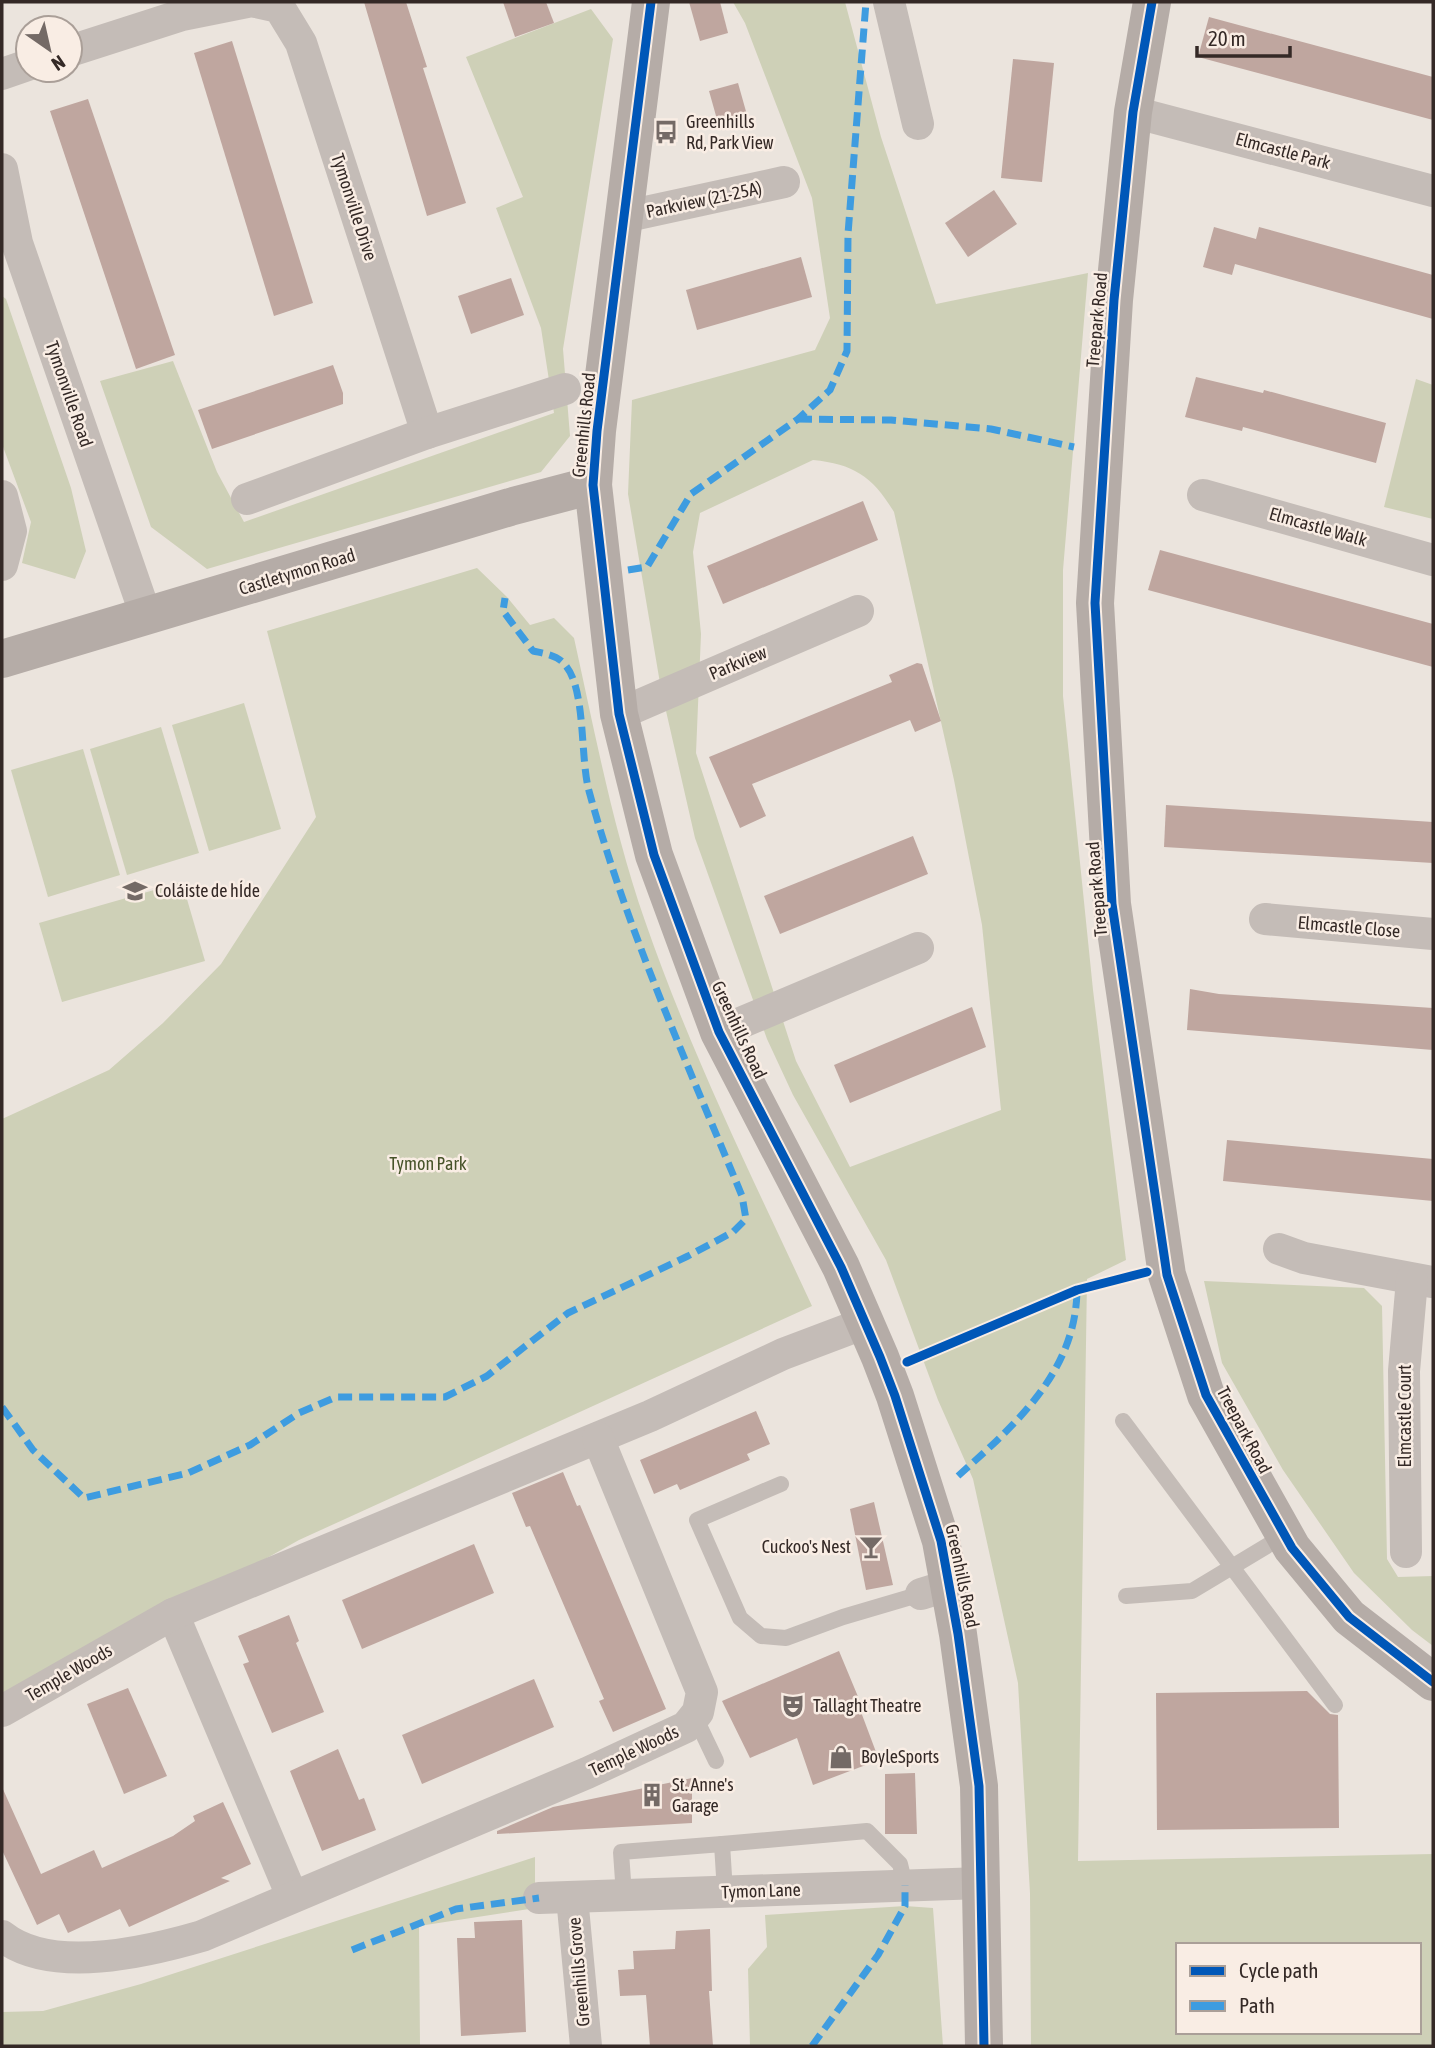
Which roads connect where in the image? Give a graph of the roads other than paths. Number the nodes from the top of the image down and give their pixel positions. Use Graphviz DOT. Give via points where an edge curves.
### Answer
graph roads {
  1 [pos="247,2"];
  2 [pos="256,2"];
  3 [pos="650,2"];
  4 [pos="889,2"];
  5 [pos="1152,2"];
  6 [pos="84,46"];
  7 [pos="1133,112"];
  8 [pos="918,124"];
  9 [pos="2,169"];
  10 [pos="784,182"];
  11 [pos="1433,191"];
  12 [pos="623,217"];
  13 [pos="9,245"];
  14 [pos="565,390"];
  15 [pos="427,433"];
  16 [pos="593,485"];
  17 [pos="1203,495"];
  18 [pos="2,496"];
  19 [pos="247,499"];
  20 [pos="1433,560"];
  21 [pos="2,565"];
  22 [pos="858,611"];
  23 [pos="146,616"];
  24 [pos="2,659"];
  25 [pos="619,714"];
  26 [pos="1265,919"];
  27 [pos="1433,934"];
  28 [pos="918,948"];
  29 [pos="719,1032"];
  30 [pos="1279,1249"];
  31 [pos="1423,1281"];
  32 [pos="865,1323"];
  33 [pos="1123,1420"];
  34 [pos="598,1438"];
  35 [pos="781,1484"];
  36 [pos="1285,1535"];
  37 [pos="1406,1552"];
  38 [pos="1232,1567"];
  39 [pos="936,1589"];
  40 [pos="1126,1596"];
  41 [pos="173,1614"];
  42 [pos="1433,1682"];
  43 [pos="1335,1705"];
  44 [pos="2,1711"];
  45 [pos="695,1717"];
  46 [pos="716,1761"];
  47 [pos="722,1844"];
  48 [pos="982,1883"];
  49 [pos="905,1885"];
  50 [pos="725,1892"];
  51 [pos="624,1895"];
  52 [pos="292,1896"];
  53 [pos="572,1897"];
  54 [pos="539,1898"];
  55 [pos="2,1936"];
  56 [pos="586,2046"];
  57 [pos="984,2046"];
  1 -- 6 [label="street" via="182,15"];
  2 -- 15 [label="street, Tymonville Drive" via="279,7 300,43"];
  3 -- 12 [label="street, Greenhills Road"];
  4 -- 8 [label="street"];
  5 -- 7 [label="street, Treepark Road"];
  7 -- 11 [label="street, Elmcastle Park"];
  7 -- 36 [label="street, Treepark Road" via="1114,300 1094,603 1112,904 1167,1275 1206,1395"];
  9 -- 13 [label="street, Tymonville Road"];
  10 -- 12 [label="street, Parkview (21-25A)"];
  12 -- 16 [label="street, Greenhills Road"];
  13 -- 23 [label="street, Tymonville Road"];
  14 -- 15 [label="street"];
  15 -- 19 [label="street"];
  16 -- 23 [label="street, Castletymon Road"];
  16 -- 25 [label="street, Greenhills Road"];
  17 -- 20 [label="street, Elmcastle Walk"];
  18 -- 21 [label="street" via="12,531"];
  22 -- 25 [label="street, Parkview"];
  23 -- 24 [label="street, Castletymon Road"];
  25 -- 29 [label="street, Greenhills Road" via="654,855"];
  26 -- 27 [label="street, Elmcastle Close"];
  28 -- 29 [label="street"];
  29 -- 32 [label="street, Greenhills Road" via="841,1267"];
  30 -- 31 [label="street, Elmcastle Court"];
  31 -- 37 [label="street, Elmcastle Court" via="1404,1370"];
  32 -- 34 [label="street, Temple Woods" via="783,1354"];
  32 -- 39 [label="street, Greenhills Road" via="895,1396 941,1542"];
  33 -- 38 [label="lane"];
  34 -- 41 [label="street, Temple Woods"];
  34 -- 45 [label="street, Temple Woods" via="702,1692"];
  35 -- 39 [label="lane" via="697,1520 740,1618 761,1636 786,1638"];
  36 -- 38 [label="lane"];
  36 -- 42 [label="street, Treepark Road" via="1349,1617"];
  38 -- 40 [label="lane" via="1192,1591"];
  38 -- 43 [label="lane"];
  39 -- 48 [label="street, Greenhills Road" via="979,1786"];
  41 -- 44 [label="street, Temple Woods"];
  41 -- 52 [label="street"];
  45 -- 46 [label="lane"];
  45 -- 52 [label="street, Temple Woods" via="686,1727 587,1773"];
  47 -- 49 [label="lane" via="867,1831 900,1864"];
  47 -- 50 [label="lane"];
  47 -- 51 [label="lane" via="621,1852"];
  48 -- 49 [label="street, Tymon Lane"];
  48 -- 57 [label="street, Greenhills Road"];
  49 -- 50 [label="street, Tymon Lane"];
  50 -- 51 [label="street, Tymon Lane"];
  51 -- 53 [label="street, Tymon Lane"];
  52 -- 55 [label="street, Temple Woods" via="202,1936 112,1955 44,1955"];
  53 -- 54 [label="street, Tymon Lane"];
  53 -- 56 [label="street, Greenhills Grove"];
}
